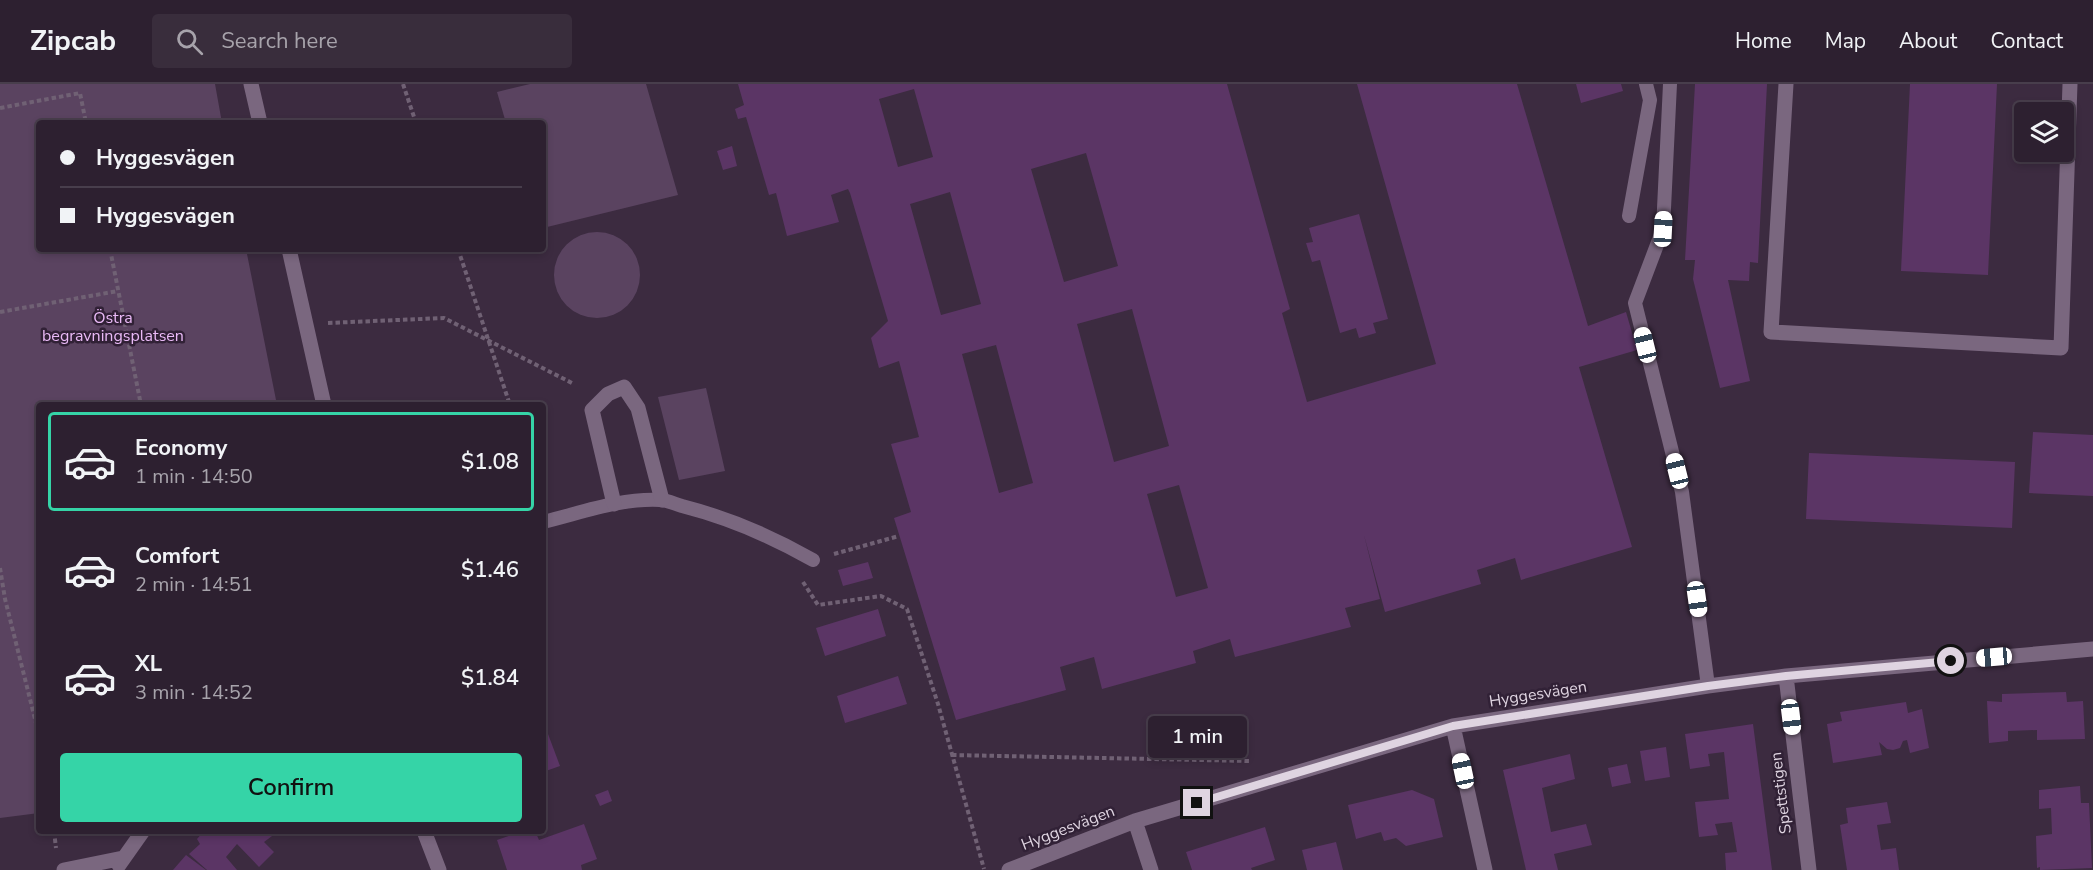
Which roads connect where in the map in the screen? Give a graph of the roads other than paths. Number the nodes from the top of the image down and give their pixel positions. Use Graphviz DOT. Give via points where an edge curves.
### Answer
graph roads {
  1 [pos="251,84"];
  2 [pos="1646,84"];
  3 [pos="1671,84"];
  4 [pos="1786,84"];
  5 [pos="2070,84"];
  6 [pos="259,120"];
  7 [pos="1629,216"];
  8 [pos="290,252"];
  9 [pos="323,402"];
  10 [pos="662,500"];
  11 [pos="614,504"];
  12 [pos="546,521"];
  13 [pos="813,560"];
  14 [pos="2093,649"];
  15 [pos="1786,676"];
  16 [pos="1708,686"];
  17 [pos="1453,726"];
  18 [pos="1135,821"];
  19 [pos="141,834"];
  20 [pos="425,834"];
  21 [pos="120,864"];
  22 [pos="64,870"];
  23 [pos="439,870"];
  24 [pos="1009,870"];
  25 [pos="1151,870"];
  26 [pos="1485,870"];
  27 [pos="1809,870"];
  1 -- 6 [label="street"];
  2 -- 7 [label="lane" via="1650,100"];
  3 -- 16 [label="lane" via="1663,229 1635,303 1682,492"];
  4 -- 5 [label="street" via="1771,332 2061,348"];
  8 -- 9 [label="street"];
  10 -- 11 [label="lane"];
  10 -- 11 [label="street" via="638,408 624,387 608,394 592,410"];
  10 -- 13 [label="lane" via="778,540"];
  11 -- 12 [label="lane"];
  14 -- 15 [label="street, Hyggesvägen"];
  15 -- 16 [label="street, Hyggesvägen"];
  15 -- 27 [label="street, Spettstigen"];
  16 -- 17 [label="street, Hyggesvägen"];
  17 -- 18 [label="street, Hyggesvägen"];
  17 -- 26 [label="street"];
  18 -- 24 [label="street, Hyggesvägen"];
  18 -- 25 [label="street"];
  19 -- 21 [label="street"];
  20 -- 23 [label="street"];
  21 -- 22 [label="street"];
}
